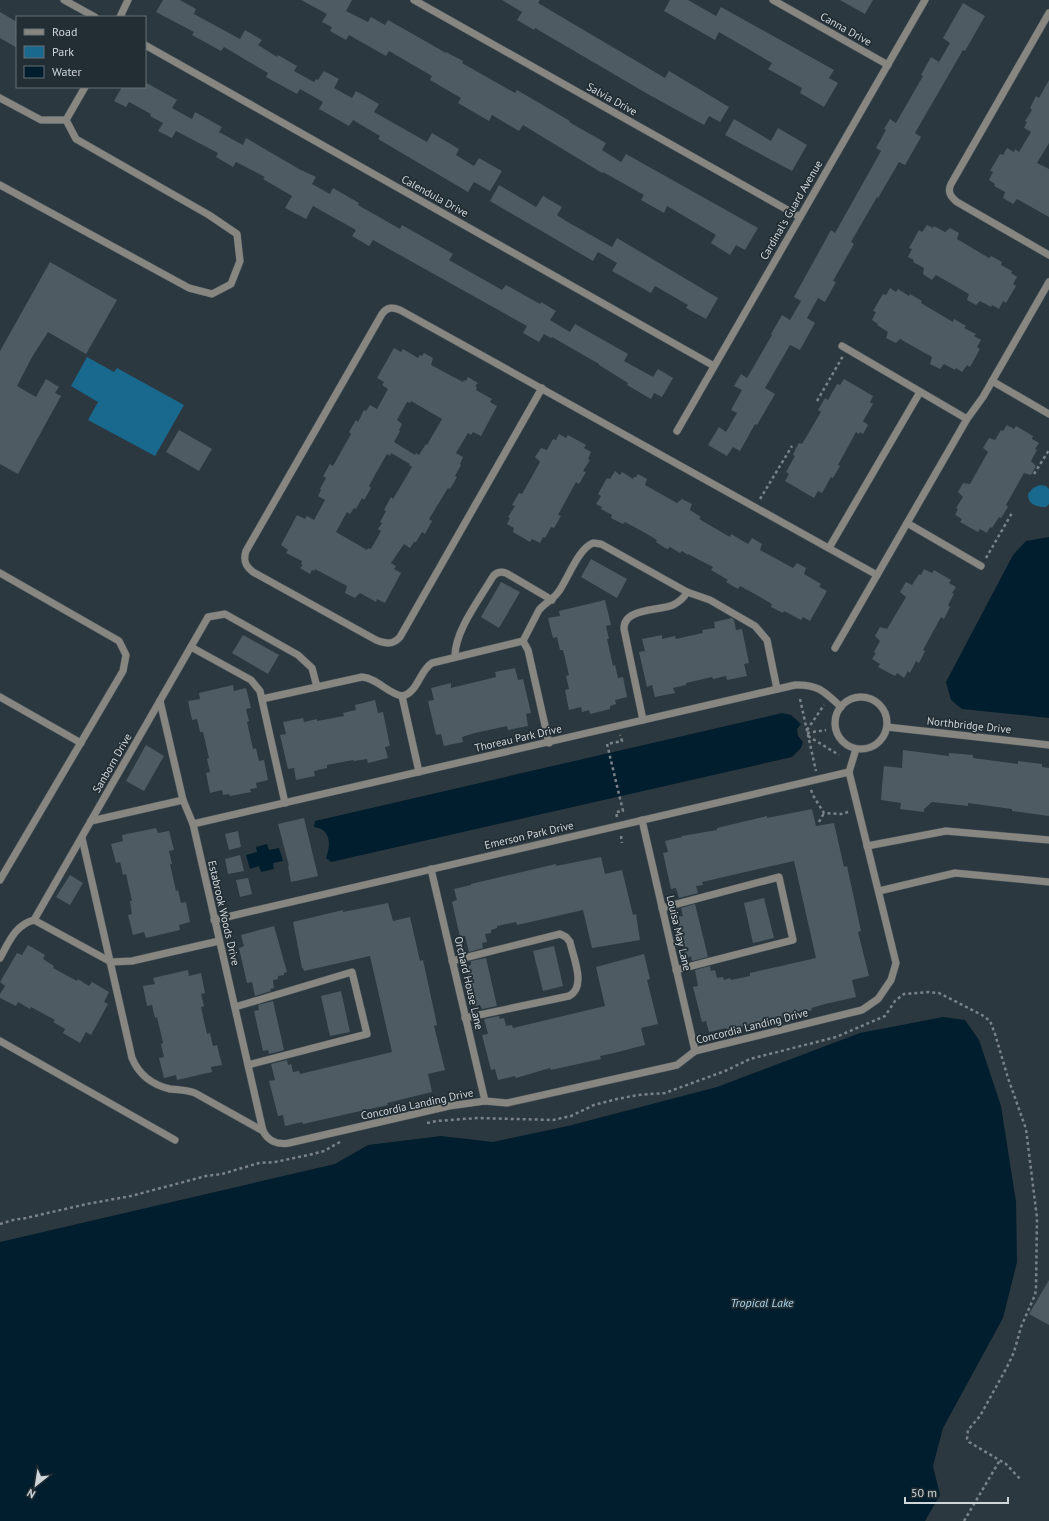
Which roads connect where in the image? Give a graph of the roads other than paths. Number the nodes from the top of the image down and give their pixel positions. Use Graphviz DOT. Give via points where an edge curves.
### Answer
graph roads {
  1 [pos="64,0"];
  2 [pos="128,0"];
  3 [pos="414,0"];
  4 [pos="773,0"];
  5 [pos="925,0"];
  6 [pos="1049,13"];
  7 [pos="93,16"];
  8 [pos="120,16"];
  9 [pos="146,46"];
  10 [pos="888,65"];
  11 [pos="85,88"];
  12 [pos="0,98"];
  13 [pos="66,120"];
  14 [pos="0,185"];
  15 [pos="800,216"];
  16 [pos="1049,255"];
  17 [pos="1049,282"];
  18 [pos="844,347"];
  19 [pos="714,366"];
  20 [pos="992,381"];
  21 [pos="542,388"];
  22 [pos="920,392"];
  23 [pos="1049,414"];
  24 [pos="967,419"];
  25 [pos="677,431"];
  26 [pos="907,523"];
  27 [pos="829,548"];
  28 [pos="981,566"];
  29 [pos="0,573"];
  30 [pos="877,575"];
  31 [pos="687,592"];
  32 [pos="552,600"];
  33 [pos="523,641"];
  34 [pos="191,647"];
  35 [pos="835,648"];
  36 [pos="455,656"];
  37 [pos="317,687"];
  38 [pos="777,689"];
  39 [pos="402,696"];
  40 [pos="0,697"];
  41 [pos="262,699"];
  42 [pos="160,701"];
  43 [pos="841,707"];
  44 [pos="643,720"];
  45 [pos="887,727"];
  46 [pos="80,742"];
  47 [pos="549,743"];
  48 [pos="1049,745"];
  49 [pos="856,749"];
  50 [pos="419,772"];
  51 [pos="850,772"];
  52 [pos="183,800"];
  53 [pos="285,803"];
  54 [pos="642,820"];
  55 [pos="92,821"];
  56 [pos="193,824"];
  57 [pos="82,838"];
  58 [pos="1049,840"];
  59 [pos="868,846"];
  60 [pos="431,869"];
  61 [pos="0,880"];
  62 [pos="1049,882"];
  63 [pos="878,891"];
  64 [pos="662,908"];
  65 [pos="34,920"];
  66 [pos="214,920"];
  67 [pos="219,941"];
  68 [pos="0,958"];
  69 [pos="452,961"];
  70 [pos="111,962"];
  71 [pos="676,970"];
  72 [pos="235,1007"];
  73 [pos="465,1018"];
  74 [pos="0,1041"];
  75 [pos="694,1051"];
  76 [pos="248,1065"];
  77 [pos="485,1101"];
  78 [pos="264,1131"];
  79 [pos="175,1140"];
  1 -- 7 [label="street"];
  2 -- 8 [label="street"];
  3 -- 15 [label="street, Salvia Drive"];
  4 -- 10 [label="street, Canna Drive"];
  5 -- 10 [label="street, Cardinal's Guard Avenue"];
  6 -- 16 [label="street" via="949,190 957,202"];
  9 -- 19 [label="street, Calendula Drive"];
  10 -- 15 [label="street, Cardinal's Guard Avenue"];
  11 -- 13 [label="street"];
  12 -- 13 [label="street" via="41,120"];
  13 -- 14 [label="street" via="76,139 209,215 237,234 240,261 231,284 212,294 189,288"];
  15 -- 19 [label="street, Cardinal's Guard Avenue"];
  17 -- 20 [label="street"];
  18 -- 22 [label="street"];
  19 -- 25 [label="street, Cardinal's Guard Avenue"];
  20 -- 23 [label="street"];
  20 -- 24 [label="street"];
  21 -- 21 [label="street" via="400,310 388,308 382,314 246,551 246,565 252,572 376,640 392,643 400,637"];
  21 -- 27 [label="street"];
  22 -- 24 [label="street"];
  22 -- 27 [label="street"];
  24 -- 26 [label="street"];
  26 -- 28 [label="street"];
  26 -- 30 [label="street"];
  27 -- 30 [label="street"];
  29 -- 46 [label="street" via="119,641 126,655 123,671"];
  30 -- 35 [label="street"];
  31 -- 32 [label="street" via="601,544 592,543 585,548"];
  31 -- 38 [label="street" via="710,600 738,615 762,633 767,640"];
  31 -- 44 [label="street" via="674,605 632,615 625,622 624,629"];
  32 -- 33 [label="street" via="539,610"];
  32 -- 36 [label="street" via="506,573 499,572 492,578 460,632"];
  33 -- 36 [label="street"];
  33 -- 47 [label="street" via="528,650"];
  34 -- 37 [label="street, Sanborn Drive" via="208,617 225,614 298,655 312,668"];
  34 -- 41 [label="street" via="251,680 260,691"];
  34 -- 42 [label="street, Sanborn Drive"];
  36 -- 39 [label="street" via="428,665 413,690"];
  37 -- 39 [label="street" via="366,677"];
  37 -- 41 [label="street"];
  38 -- 43 [label="street, Thoreau Park Drive" via="810,685 823,691"];
  38 -- 44 [label="street, Thoreau Park Drive"];
  39 -- 50 [label="street"];
  40 -- 46 [label="street"];
  41 -- 53 [label="street"];
  42 -- 52 [label="street, Estabrook Woods Drive"];
  42 -- 55 [label="street, Sanborn Drive"];
  43 -- 45 [label="street" via="853,699 868,698 875,701 884,712"];
  43 -- 49 [label="street" via="835,721 838,735"];
  44 -- 47 [label="street, Thoreau Park Drive"];
  45 -- 48 [label="street, Northbridge Drive"];
  45 -- 49 [label="street" via="882,740 863,749"];
  46 -- 61 [label="street"];
  47 -- 50 [label="street, Thoreau Park Drive"];
  49 -- 51 [label="street, Concordia Landing Drive"];
  50 -- 53 [label="street, Thoreau Park Drive"];
  51 -- 54 [label="street, Emerson Park Drive"];
  51 -- 59 [label="street, Concordia Landing Drive"];
  52 -- 55 [label="street"];
  52 -- 56 [label="street, Estabrook Woods Drive"];
  53 -- 56 [label="street, Thoreau Park Drive"];
  54 -- 60 [label="street, Emerson Park Drive"];
  54 -- 64 [label="street, Louisa May Lane"];
  55 -- 57 [label="street, Sanborn Drive"];
  56 -- 66 [label="street, Estabrook Woods Drive"];
  57 -- 65 [label="street, Sanborn Drive"];
  57 -- 70 [label="street, Concordia Landing Drive"];
  58 -- 59 [label="street" via="946,831"];
  59 -- 63 [label="street, Concordia Landing Drive"];
  60 -- 66 [label="street, Emerson Park Drive"];
  60 -- 69 [label="street, Orchard House Lane"];
  62 -- 63 [label="street" via="955,873"];
  63 -- 75 [label="street, Concordia Landing Drive" via="896,962 891,980 878,999 862,1010"];
  64 -- 71 [label="street, Louisa May Lane"];
  64 -- 71 [label="street" via="779,876 793,940"];
  65 -- 68 [label="street" via="16,930"];
  65 -- 70 [label="street"];
  66 -- 67 [label="street, Estabrook Woods Drive"];
  67 -- 70 [label="street" via="132,961"];
  67 -- 72 [label="street, Estabrook Woods Drive"];
  69 -- 73 [label="street, Orchard House Lane"];
  69 -- 73 [label="street" via="560,934 570,942 579,980 578,988 570,996"];
  70 -- 78 [label="street, Concordia Landing Drive" via="132,1058 139,1072 159,1085 196,1093"];
  71 -- 75 [label="street, Louisa May Lane"];
  72 -- 76 [label="street, Estabrook Woods Drive"];
  72 -- 76 [label="street" via="352,972 367,1034"];
  73 -- 77 [label="street, Orchard House Lane"];
  74 -- 79 [label="street"];
  75 -- 77 [label="street, Concordia Landing Drive" via="677,1065 507,1103"];
  76 -- 78 [label="street, Estabrook Woods Drive"];
  77 -- 78 [label="street, Concordia Landing Drive" via="449,1106 285,1144 276,1143 268,1138"];
}
